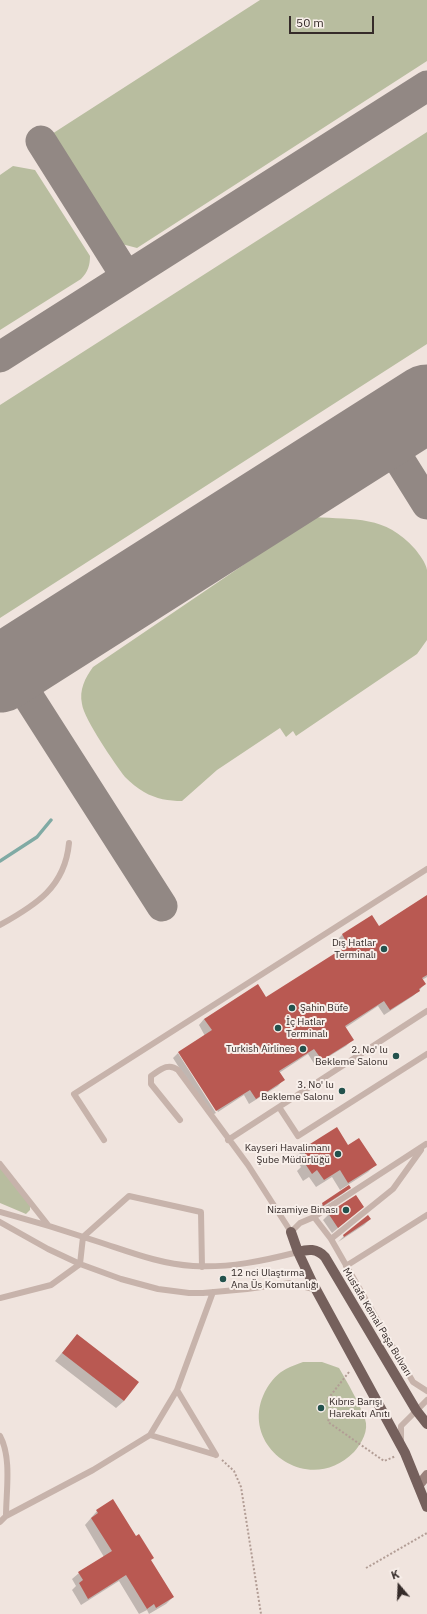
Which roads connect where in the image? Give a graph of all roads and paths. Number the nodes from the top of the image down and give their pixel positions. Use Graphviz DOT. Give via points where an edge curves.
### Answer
graph roads {
  1 [pos="69,843"];
  2 [pos="427,869"];
  3 [pos="0,925"];
  4 [pos="427,1011"];
  5 [pos="427,1054"];
  6 [pos="279,1107"];
  7 [pos="180,1120"];
  8 [pos="104,1140"];
  9 [pos="228,1140"];
  10 [pos="426,1144"];
  11 [pos="0,1164"];
  12 [pos="0,1212"];
  13 [pos="427,1214"];
  14 [pos="314,1216"];
  15 [pos="0,1222"];
  16 [pos="48,1226"];
  17 [pos="291,1232"];
  18 [pos="84,1237"];
  19 [pos="330,1239"];
  20 [pos="298,1252"];
  21 [pos="80,1264"];
  22 [pos="202,1266"];
  23 [pos="346,1266"];
  24 [pos="317,1290"];
  25 [pos="213,1292"];
  26 [pos="0,1298"];
  27 [pos="356,1363"];
  28 [pos="176,1390"];
  29 [pos="427,1391"];
  30 [pos="427,1400"];
  31 [pos="416,1410"];
  32 [pos="427,1424"];
  33 [pos="150,1435"];
  34 [pos="0,1436"];
  35 [pos="403,1448"];
  36 [pos="216,1455"];
  37 [pos="427,1475"];
  38 [pos="419,1485"];
  39 [pos="427,1507"];
  40 [pos="6,1516"];
  41 [pos="0,1522"];
  42 [pos="427,1533"];
  43 [pos="366,1568"];
  44 [pos="261,1614"];
  1 -- 3 [label="lane" via="66,864 52,888 26,910"];
  2 -- 8 [label="lane" via="74,1094"];
  4 -- 6 [label="lane"];
  5 -- 6 [label="lane" via="298,1136"];
  6 -- 9 [label="lane"];
  7 -- 9 [label="lane" via="151,1084 151,1076 165,1067 178,1070"];
  9 -- 17 [label="lane" via="248,1165"];
  10 -- 14 [label="lane"];
  10 -- 19 [label="lane" via="393,1189"];
  11 -- 16 [label="lane"];
  12 -- 16 [label="lane"];
  13 -- 23 [label="lane"];
  14 -- 17 [label="lane" via="300,1223"];
  14 -- 19 [label="lane"];
  15 -- 21 [label="lane"];
  16 -- 18 [label="lane"];
  17 -- 20 [label="main road"];
  18 -- 21 [label="lane"];
  18 -- 22 [label="lane" via="156,1260"];
  18 -- 22 [label="lane" via="129,1196 201,1212"];
  19 -- 23 [label="lane"];
  20 -- 22 [label="lane" via="244,1265"];
  20 -- 24 [label="main road"];
  20 -- 31 [label="main road, Mustafa Kemal Paşa Bulvarı" via="309,1249 325,1257"];
  21 -- 25 [label="lane" via="158,1289 189,1293"];
  21 -- 26 [label="lane" via="51,1285"];
  23 -- 29 [label="lane" via="413,1382"];
  24 -- 25 [label="lane" via="290,1283"];
  24 -- 27 [label="main road"];
  25 -- 28 [label="lane"];
  27 -- 35 [label="main road"];
  27 -- 35 [label="path" via="327,1400 331,1410 328,1422 384,1460"];
  28 -- 33 [label="lane"];
  28 -- 36 [label="lane"];
  30 -- 31 [label="lane"];
  31 -- 32 [label="main road, Mustafa Kemal Paşa Bulvarı"];
  31 -- 35 [label="lane" via="401,1426"];
  33 -- 36 [label="lane"];
  33 -- 40 [label="lane" via="93,1470"];
  34 -- 40 [label="lane" via="7,1462"];
  35 -- 38 [label="main road"];
  36 -- 44 [label="path" via="230,1466 241,1487"];
  37 -- 38 [label="main road"];
  38 -- 39 [label="main road"];
  40 -- 41 [label="lane"];
  42 -- 43 [label="path"];
}
